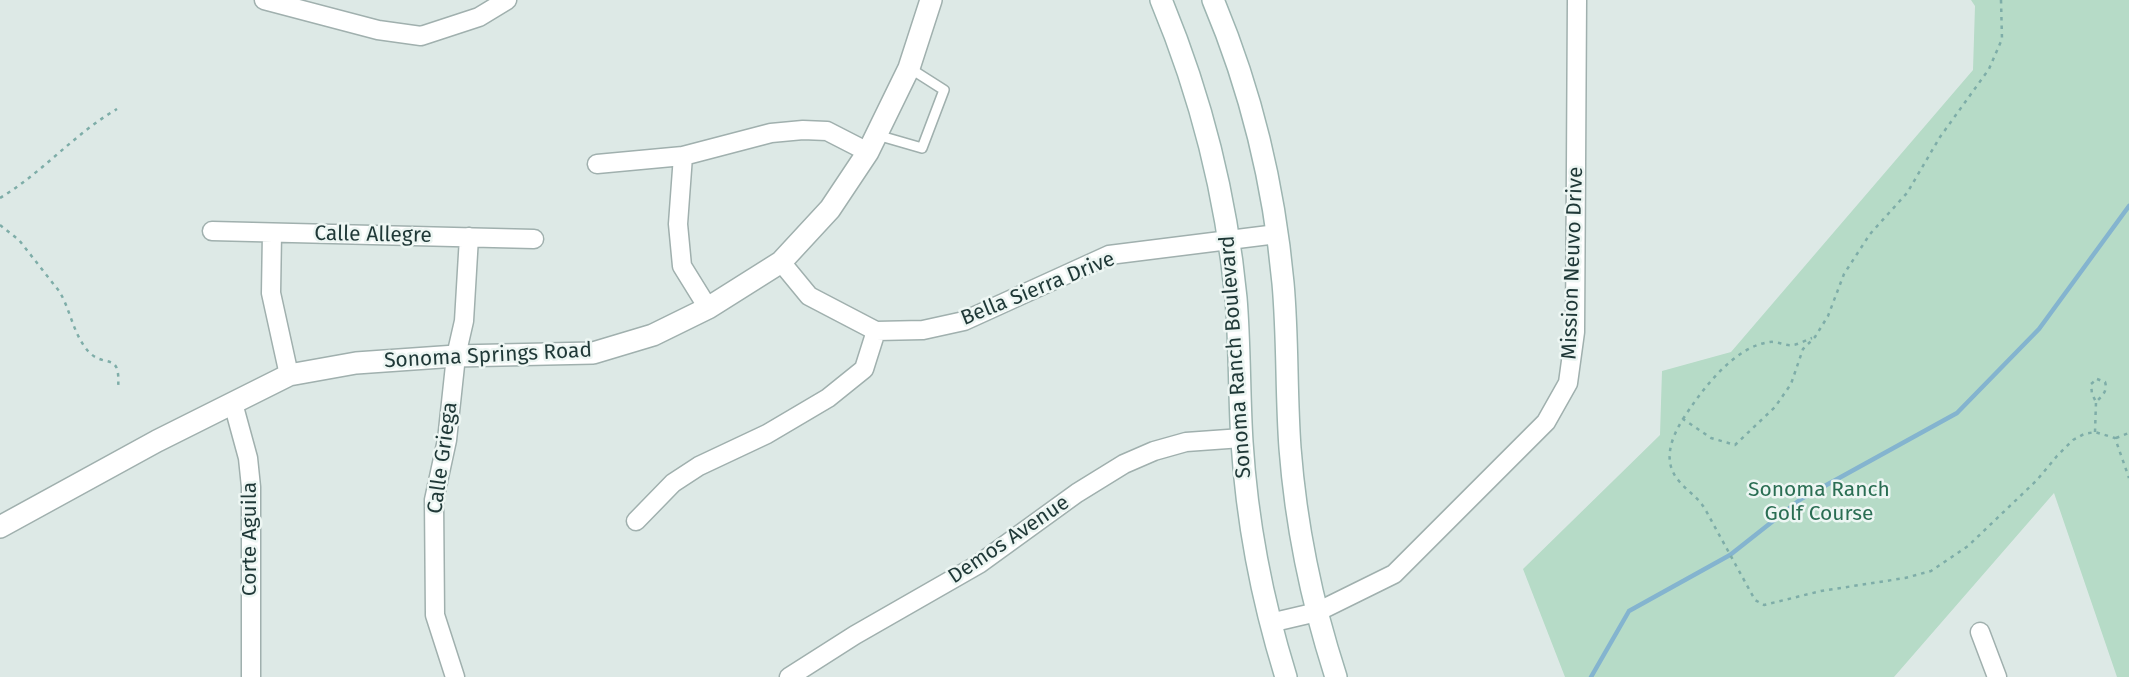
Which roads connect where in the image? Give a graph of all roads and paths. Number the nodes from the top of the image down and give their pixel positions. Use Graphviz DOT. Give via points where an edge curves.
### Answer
graph roads {
  1 [pos="264,0"];
  2 [pos="507,0"];
  3 [pos="931,0"];
  4 [pos="1161,0"];
  5 [pos="1213,0"];
  6 [pos="1577,0"];
  7 [pos="2001,0"];
  8 [pos="909,68"];
  9 [pos="117,109"];
  10 [pos="872,144"];
  11 [pos="682,156"];
  12 [pos="597,164"];
  13 [pos="0,198"];
  14 [pos="0,225"];
  15 [pos="212,231"];
  16 [pos="272,233"];
  17 [pos="1277,234"];
  18 [pos="469,237"];
  19 [pos="534,239"];
  20 [pos="1228,241"];
  21 [pos="781,262"];
  22 [pos="708,308"];
  23 [pos="876,331"];
  24 [pos="1815,337"];
  25 [pos="456,355"];
  26 [pos="289,375"];
  27 [pos="118,389"];
  28 [pos="2096,402"];
  29 [pos="233,403"];
  30 [pos="1683,419"];
  31 [pos="2095,432"];
  32 [pos="2129,433"];
  33 [pos="2115,438"];
  34 [pos="1242,439"];
  35 [pos="2129,478"];
  36 [pos="636,521"];
  37 [pos="0,527"];
  38 [pos="1317,612"];
  39 [pos="1270,622"];
  40 [pos="1980,632"];
  41 [pos="251,677"];
  42 [pos="455,677"];
  43 [pos="789,677"];
  44 [pos="1286,677"];
  45 [pos="1336,677"];
  46 [pos="1997,677"];
  1 -- 2 [label="street" via="379,30 421,36 479,17"];
  3 -- 8 [label="main road, Sonoma Springs Road"];
  4 -- 20 [label="main road, Sonoma Ranch Boulevard" via="1199,105"];
  5 -- 17 [label="main road" via="1253,118"];
  6 -- 38 [label="street, Mission Neuvo Drive" via="1576,332 1568,383 1546,422 1394,574"];
  7 -- 24 [label="path" via="2002,39 1989,69 1907,193 1870,234 1843,274"];
  8 -- 10 [label="main road, Sonoma Springs Road"];
  8 -- 10 [label="lane" via="944,90 922,148"];
  9 -- 13 [label="path" via="94,122 20,187"];
  10 -- 11 [label="street" via="827,131 803,130"];
  10 -- 21 [label="main road, Sonoma Springs Road" via="830,209"];
  11 -- 12 [label="street"];
  11 -- 22 [label="street" via="678,224 682,266"];
  14 -- 27 [label="path" via="19,240 59,291 89,353 115,363"];
  15 -- 16 [label="street, Calle Allegre"];
  16 -- 18 [label="street, Calle Allegre"];
  16 -- 26 [label="street" via="271,293"];
  17 -- 20 [label="street, Bella Sierra Drive"];
  17 -- 38 [label="main road" via="1295,497"];
  18 -- 19 [label="street, Calle Allegre"];
  18 -- 25 [label="street, Calle Griega" via="464,321"];
  20 -- 23 [label="street, Bella Sierra Drive" via="1109,255 964,321 923,330"];
  20 -- 34 [label="main road, Sonoma Ranch Boulevard" via="1238,330"];
  21 -- 22 [label="main road, Sonoma Springs Road"];
  21 -- 23 [label="street, Bella Sierra Drive" via="809,296"];
  22 -- 25 [label="main road, Sonoma Springs Road" via="653,335 593,353"];
  23 -- 36 [label="street" via="864,369 855,377 767,434 673,483"];
  24 -- 30 [label="path" via="1792,345 1772,342 1753,347 1721,369"];
  24 -- 30 [label="path" via="1802,349 1791,384 1775,407 1735,445 1711,438"];
  25 -- 26 [label="main road, Sonoma Springs Road" via="356,363"];
  25 -- 42 [label="street, Calle Griega" via="447,440 434,500 435,615"];
  26 -- 29 [label="main road, Sonoma Springs Road"];
  28 -- 28 [label="path" via="2106,390 2102,379 2091,384"];
  28 -- 31 [label="path"];
  29 -- 37 [label="main road, Sonoma Springs Road"];
  29 -- 41 [label="street, Corte Aguila" via="251,487"];
  30 -- 31 [label="path" via="1668,457 1672,469 1701,502 1755,600 1764,605 1931,571 1968,546 2073,440"];
  31 -- 33 [label="path"];
  32 -- 33 [label="path"];
  33 -- 35 [label="path"];
  34 -- 39 [label="main road, Sonoma Ranch Boulevard" via="1251,529"];
  34 -- 43 [label="street, Demos Avenue" via="1186,442 1124,464 979,564"];
  38 -- 39 [label="street, Mission Neuvo Drive"];
  38 -- 45 [label="main road"];
  39 -- 44 [label="main road, Sonoma Ranch Boulevard"];
  40 -- 46 [label="street"];
}
